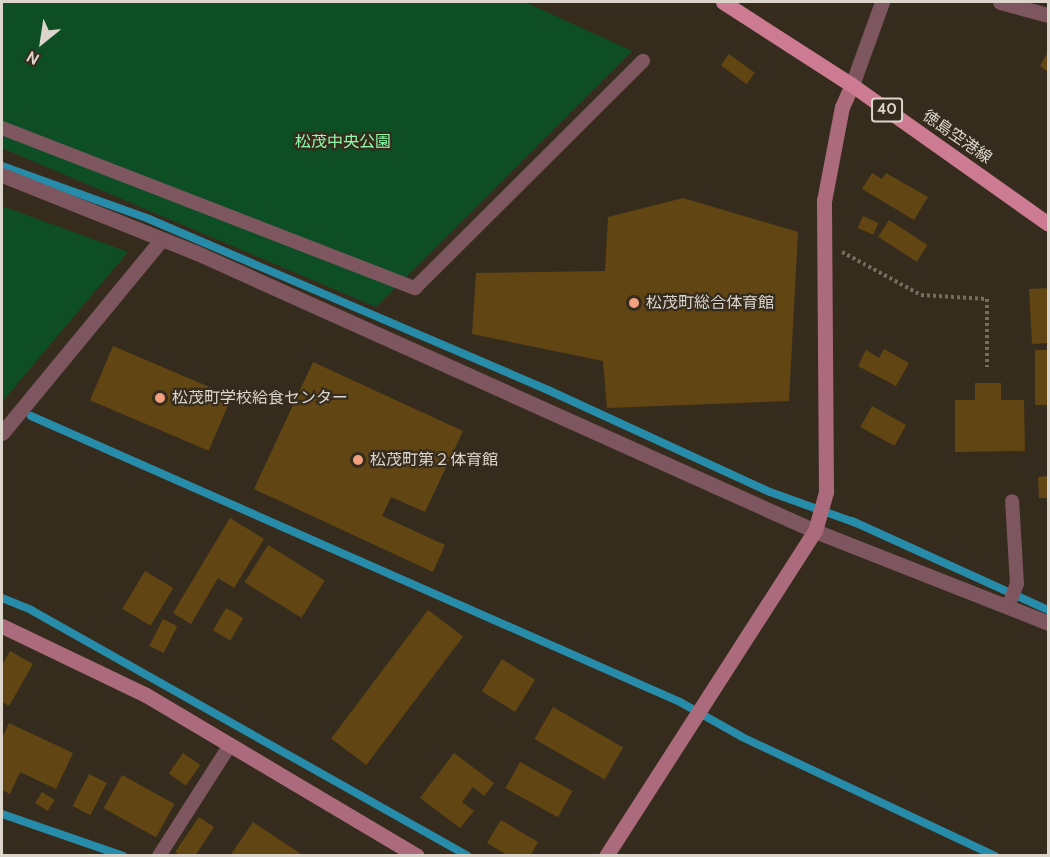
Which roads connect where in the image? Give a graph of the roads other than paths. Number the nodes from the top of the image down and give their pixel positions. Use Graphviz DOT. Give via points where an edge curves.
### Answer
graph roads {
  1 [pos="723,2"];
  2 [pos="882,2"];
  3 [pos="1000,2"];
  4 [pos="1048,15"];
  5 [pos="643,61"];
  6 [pos="852,85"];
  7 [pos="2,128"];
  8 [pos="2,175"];
  9 [pos="1048,224"];
  10 [pos="162,239"];
  11 [pos="2,433"];
  12 [pos="1012,501"];
  13 [pos="815,531"];
  14 [pos="1008,608"];
  15 [pos="1048,624"];
  16 [pos="2,626"];
  17 [pos="230,745"];
  18 [pos="159,855"];
  19 [pos="417,855"];
  20 [pos="606,855"];
  1 -- 6 [label="main road, 徳島空港線 / 40"];
  2 -- 6 [label="street"];
  3 -- 4 [label="street"];
  5 -- 7 [label="lane" via="415,288"];
  6 -- 9 [label="main road, 徳島空港線 / 40"];
  6 -- 13 [label="street" via="842,107 824,201 826,492"];
  8 -- 10 [label="street"];
  10 -- 11 [label="street"];
  10 -- 13 [label="street"];
  12 -- 14 [label="lane" via="1017,584"];
  13 -- 14 [label="street"];
  13 -- 20 [label="street"];
  14 -- 15 [label="street"];
  16 -- 17 [label="street" via="146,695"];
  17 -- 18 [label="lane"];
  17 -- 19 [label="street"];
}
